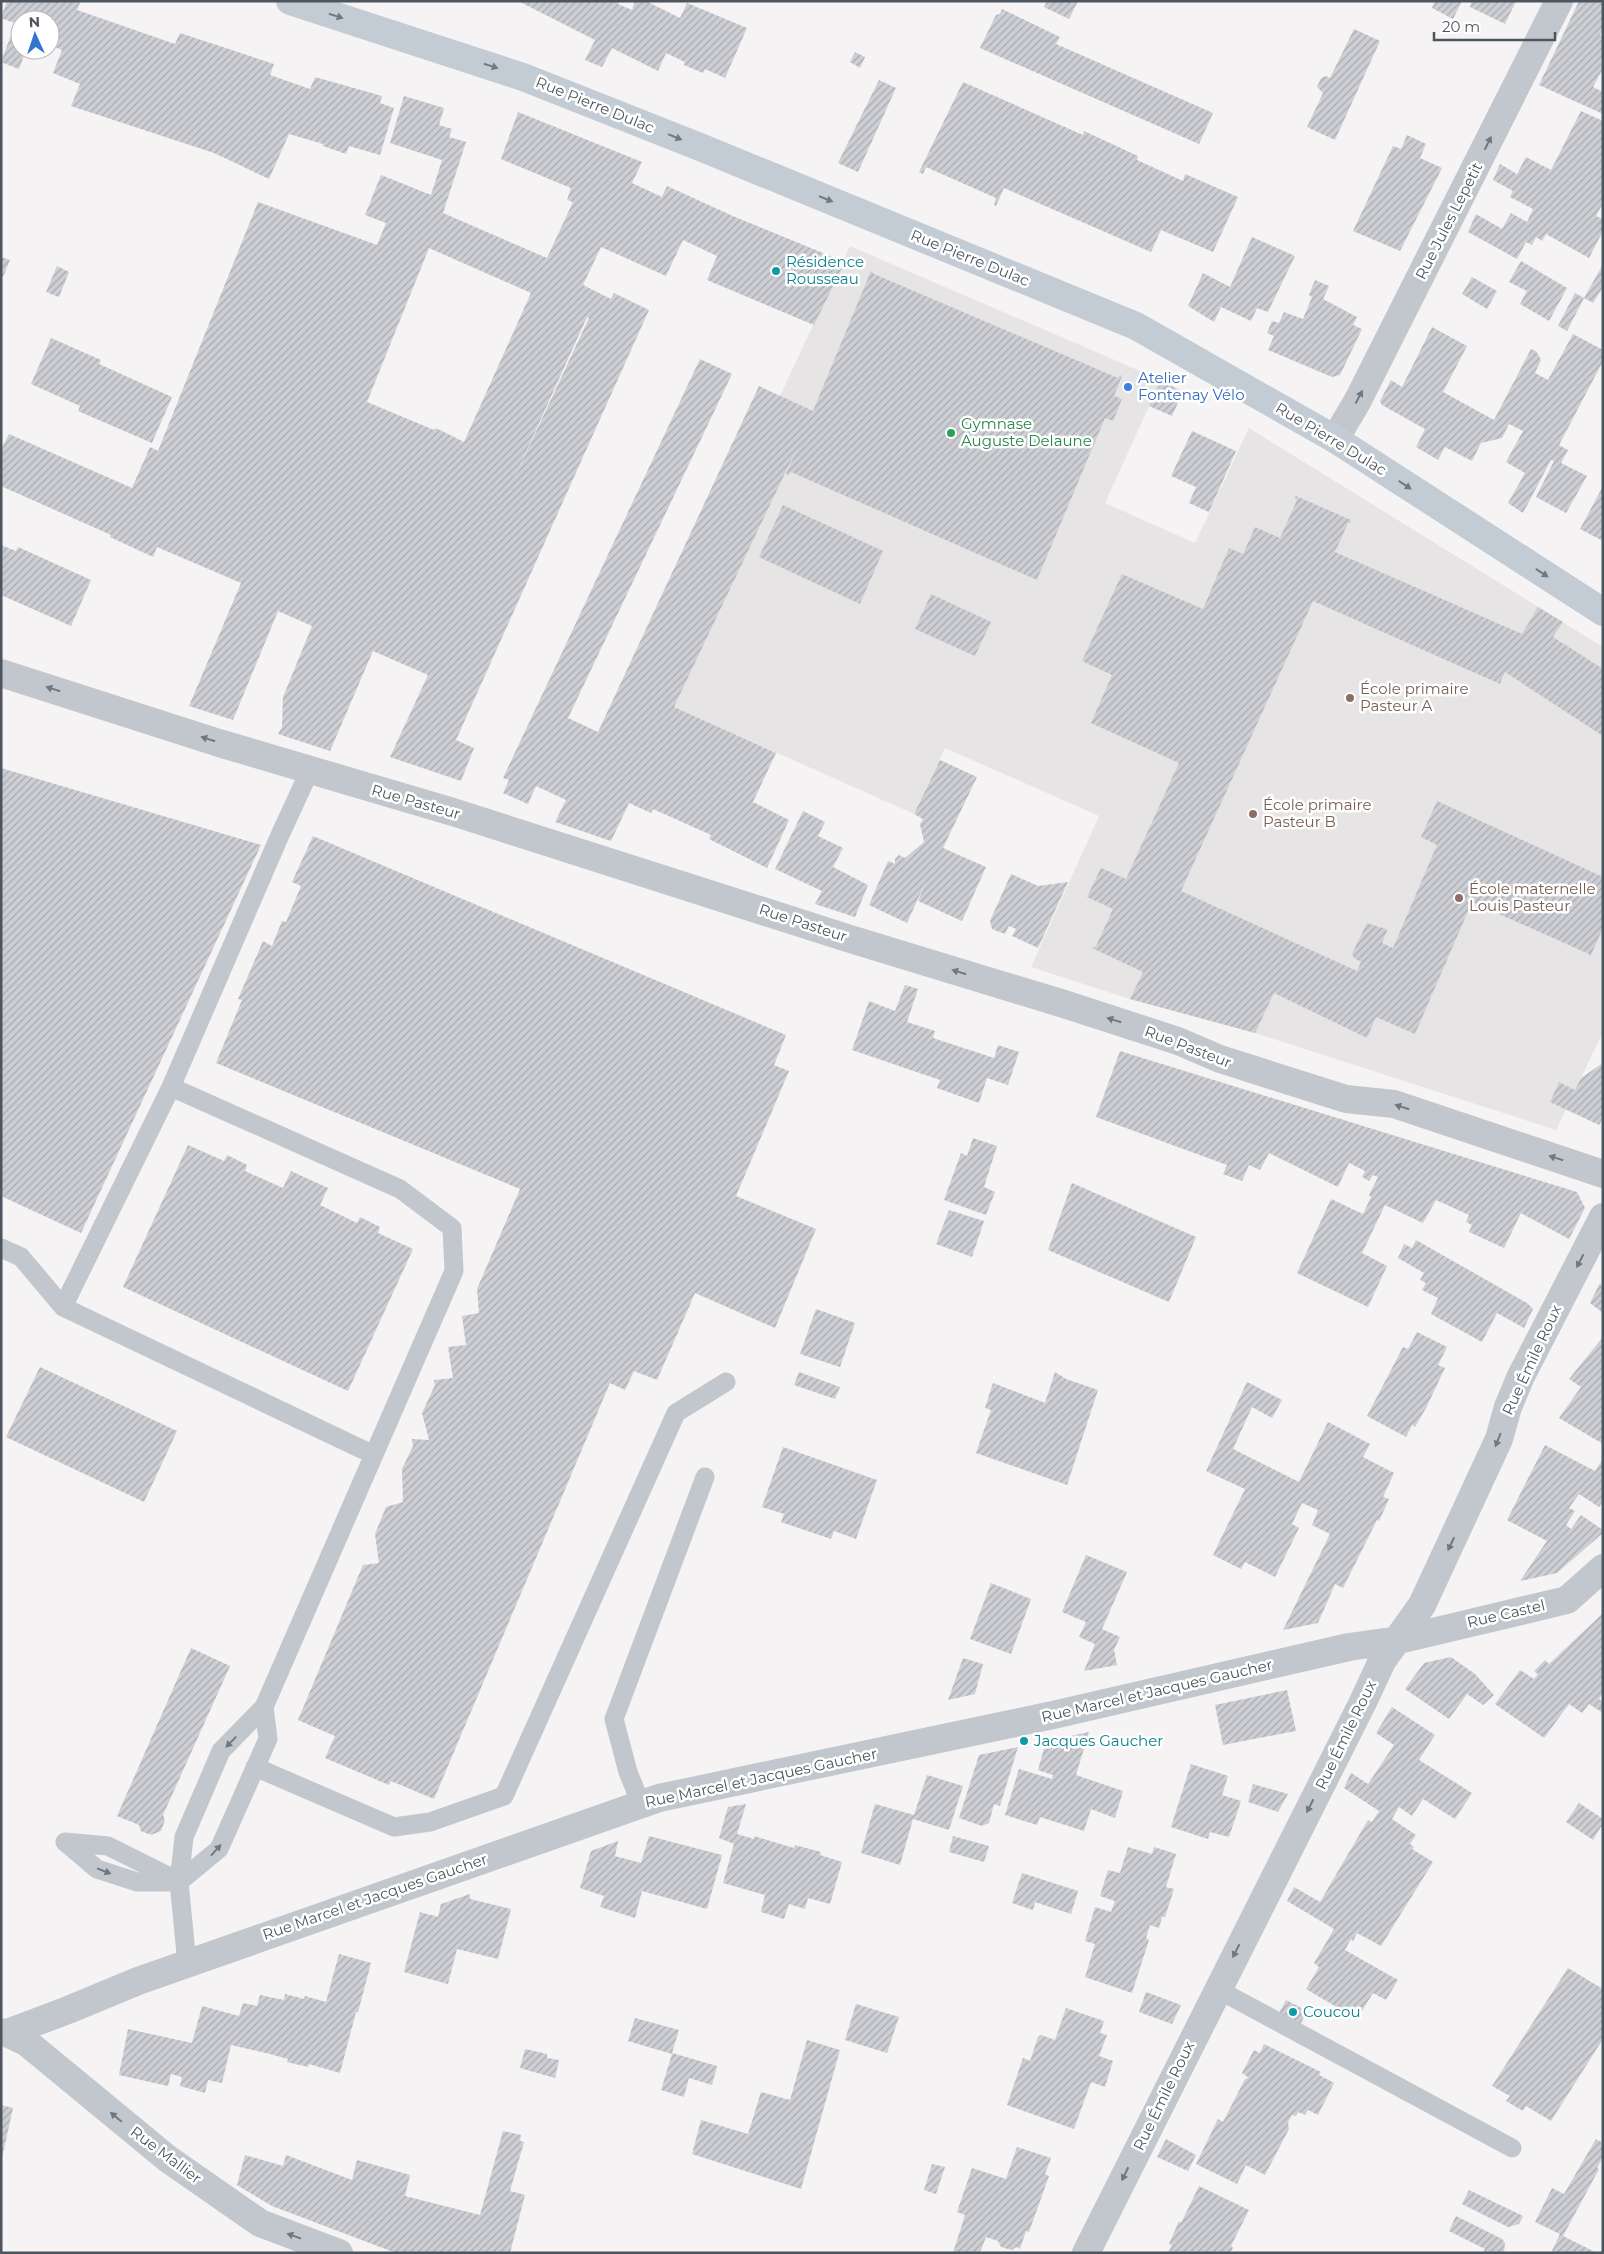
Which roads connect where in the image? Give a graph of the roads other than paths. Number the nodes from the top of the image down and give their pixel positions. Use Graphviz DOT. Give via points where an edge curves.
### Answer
graph roads {
  1 [pos="290,1"];
  2 [pos="1559,1"];
  3 [pos="1335,439"];
  4 [pos="1603,612"];
  5 [pos="1,673"];
  6 [pos="310,770"];
  7 [pos="170,1087"];
  8 [pos="1603,1174"];
  9 [pos="1603,1217"];
  10 [pos="1,1248"];
  11 [pos="63,1307"];
  12 [pos="726,1382"];
  13 [pos="374,1455"];
  14 [pos="705,1477"];
  15 [pos="1603,1568"];
  16 [pos="1399,1640"];
  17 [pos="264,1707"];
  18 [pos="255,1767"];
  19 [pos="641,1804"];
  20 [pos="179,1882"];
  21 [pos="187,1964"];
  22 [pos="1217,1989"];
  23 [pos="4,2032"];
  24 [pos="1512,2148"];
  25 [pos="339,2253"];
  26 [pos="1086,2253"];
  1 -- 3 [label="main road, Rue Pierre Dulac, one-way" via="523,77 1136,326"];
  3 -- 2 [label="street, Rue Jules Lepetit, one-way" via="1357,402"];
  3 -- 4 [label="main road, Rue Pierre Dulac, one-way"];
  6 -- 5 [label="street, Rue Pasteur, one-way"];
  6 -- 7 [label="lane"];
  8 -- 6 [label="street, Rue Pasteur, one-way" via="1394,1104 1346,1100 1220,1060 1178,1041 1072,1007"];
  7 -- 11 [label="lane"];
  7 -- 13 [label="lane" via="400,1189 452,1228 454,1271"];
  9 -- 16 [label="street, Rue Émile Roux, one-way" via="1522,1376 1508,1407 1499,1439 1422,1605"];
  10 -- 11 [label="lane" via="21,1257"];
  11 -- 13 [label="lane"];
  12 -- 18 [label="lane" via="676,1413 504,1796 430,1822 394,1827"];
  13 -- 17 [label="lane"];
  14 -- 19 [label="lane" via="614,1719 628,1772"];
  15 -- 16 [label="street, Rue Castel" via="1567,1600"];
  16 -- 19 [label="street, Rue Marcel et Jacques Gaucher" via="1349,1647"];
  16 -- 22 [label="street, Rue Émile Roux, one-way" via="1382,1661"];
  17 -- 18 [label="lane" via="268,1739"];
  17 -- 20 [label="lane, one-way" via="222,1752 184,1837"];
  20 -- 18 [label="lane, one-way" via="219,1849"];
  19 -- 21 [label="street, Rue Marcel et Jacques Gaucher"];
  20 -- 20 [label="lane, one-way" via="108,1846 65,1842 105,1872 137,1882"];
  20 -- 21 [label="lane"];
  21 -- 23 [label="street, Rue Marcel et Jacques Gaucher"];
  22 -- 24 [label="lane"];
  22 -- 26 [label="street, Rue Émile Roux, one-way"];
  25 -- 23 [label="street, Rue Mallier, one-way" via="260,2224 168,2159 26,2042"];
}
